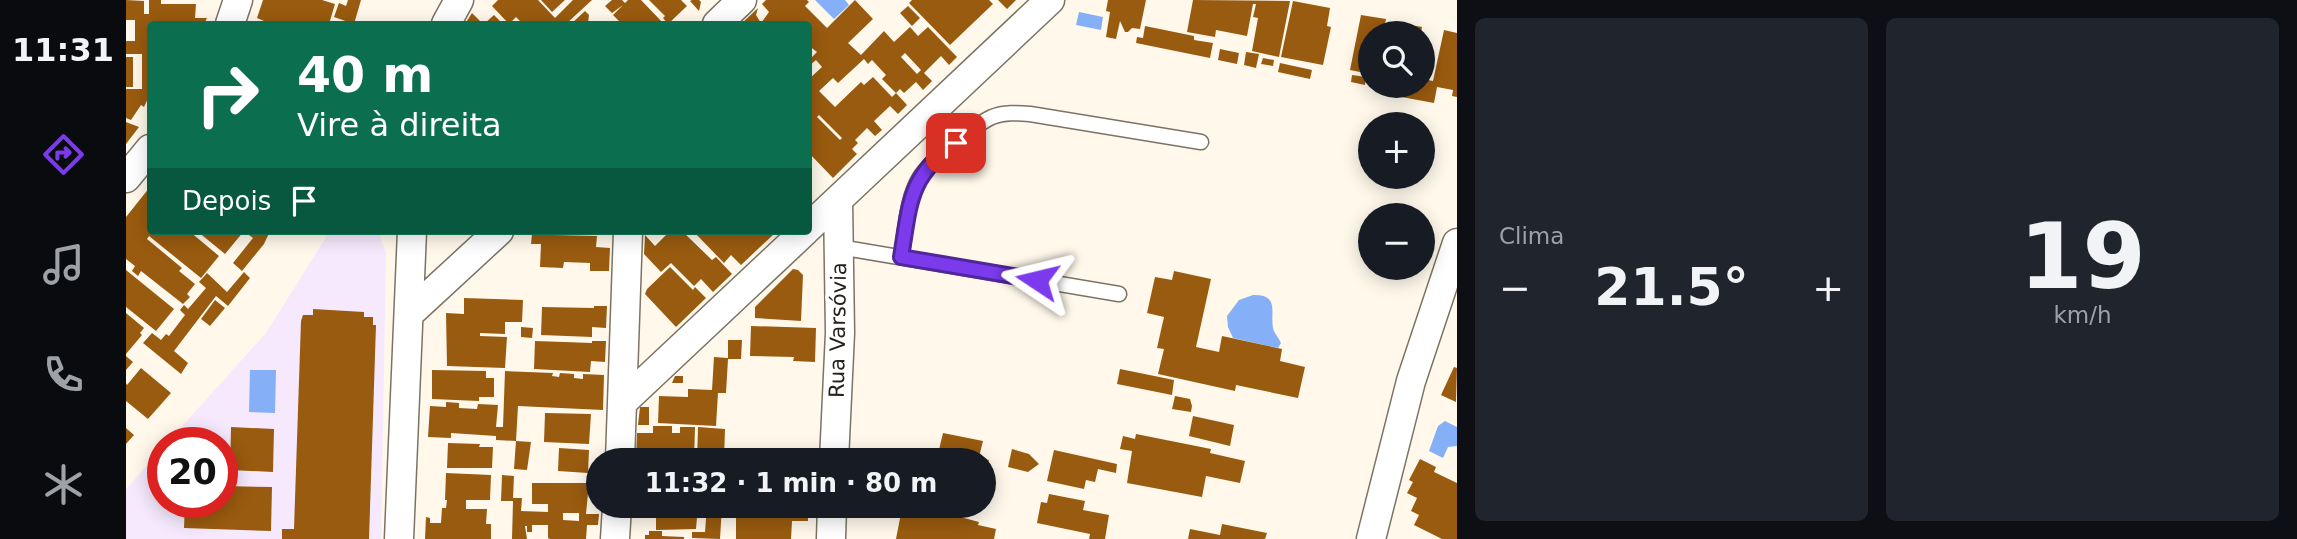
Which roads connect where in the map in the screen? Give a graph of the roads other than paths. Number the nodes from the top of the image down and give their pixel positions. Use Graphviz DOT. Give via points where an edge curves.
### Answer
graph roads {
  1 [pos="239,0"];
  2 [pos="459,0"];
  3 [pos="742,0"];
  4 [pos="1050,0"];
  5 [pos="231,21"];
  6 [pos="448,21"];
  7 [pos="720,21"];
  8 [pos="1201,142"];
  9 [pos="147,153"];
  10 [pos="126,178"];
  11 [pos="838,200"];
  12 [pos="812,225"];
  13 [pos="412,235"];
  14 [pos="495,235"];
  15 [pos="628,235"];
  16 [pos="802,235"];
  17 [pos="1457,243"];
  18 [pos="839,247"];
  19 [pos="901,257"];
  20 [pos="1119,294"];
  21 [pos="409,314"];
  22 [pos="623,402"];
  23 [pos="621,448"];
  24 [pos="835,448"];
  25 [pos="616,518"];
  26 [pos="832,518"];
  27 [pos="399,539"];
  28 [pos="615,539"];
  29 [pos="831,539"];
  30 [pos="1371,539"];
  1 -- 5 [label="street"];
  2 -- 6 [label="street"];
  3 -- 7 [label="street"];
  4 -- 11 [label="street"];
  8 -- 19 [label="lane" via="1030,114 992,117 938,156 919,178"];
  9 -- 10 [label="street"];
  11 -- 12 [label="street"];
  11 -- 18 [label="street, Rua Varsóvia"];
  13 -- 21 [label="street"];
  14 -- 21 [label="street"];
  15 -- 22 [label="street"];
  16 -- 22 [label="street"];
  17 -- 30 [label="street" via="1411,381"];
  18 -- 19 [label="lane"];
  18 -- 24 [label="street, Rua Varsóvia"];
  19 -- 20 [label="lane"];
  21 -- 27 [label="street"];
  22 -- 23 [label="street"];
  25 -- 28 [label="street"];
  26 -- 29 [label="street"];
}
